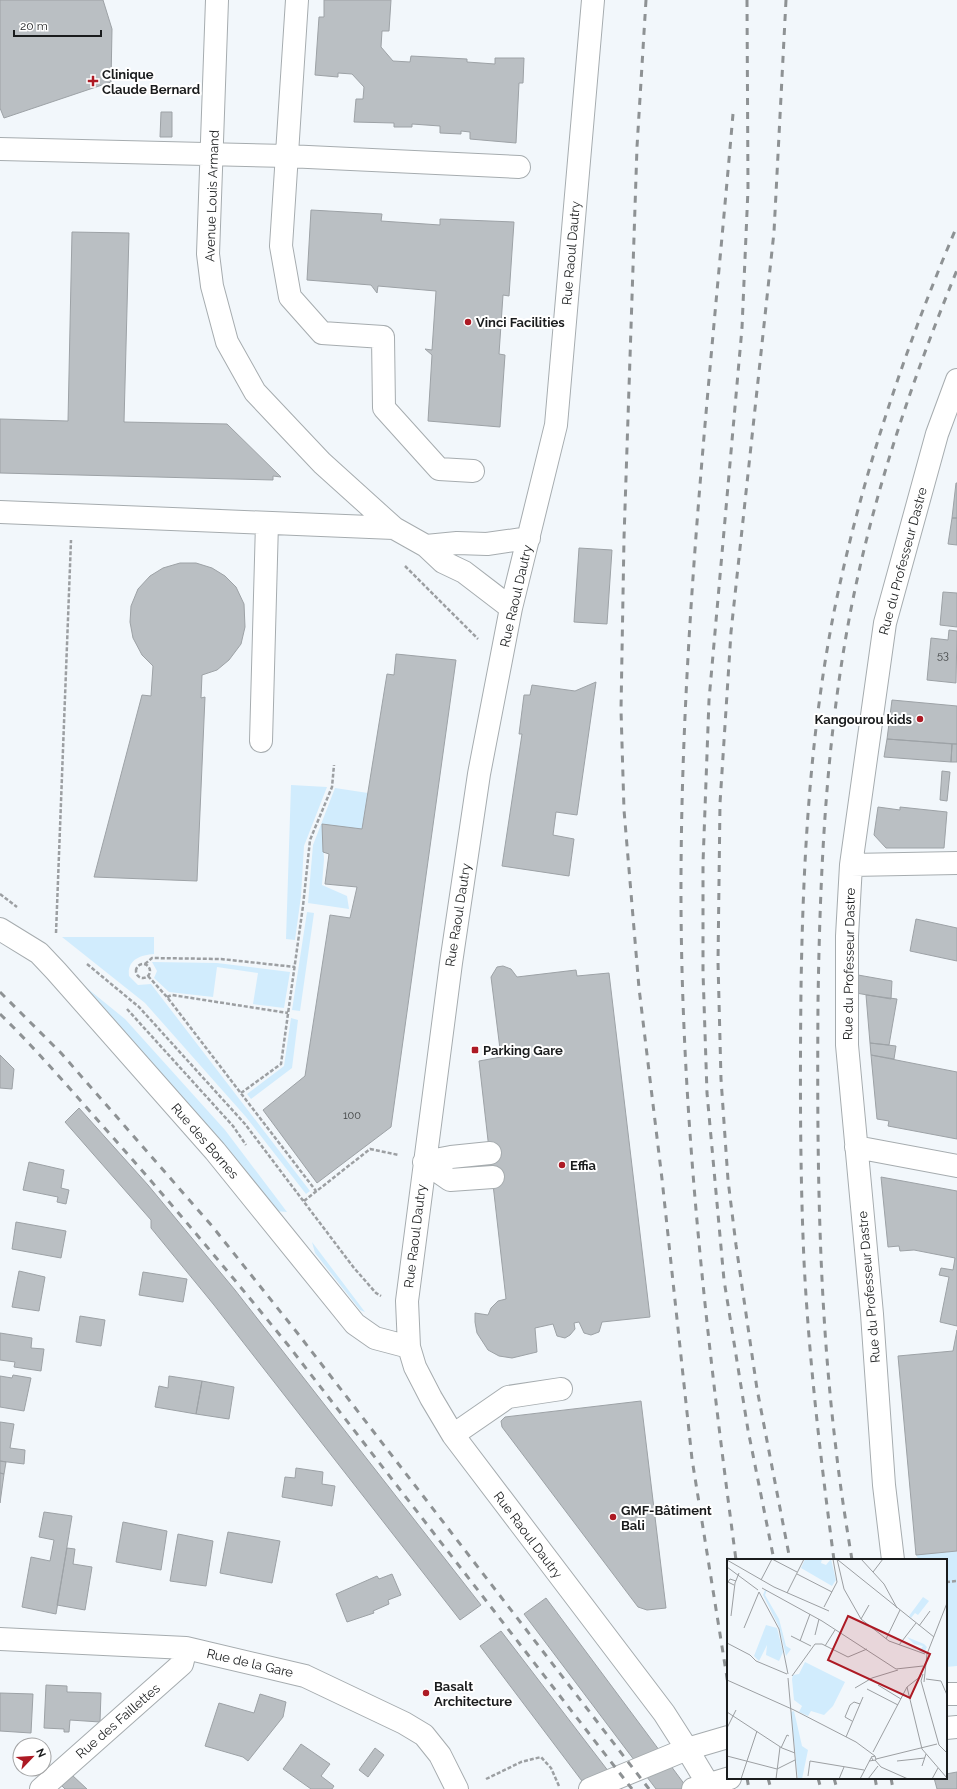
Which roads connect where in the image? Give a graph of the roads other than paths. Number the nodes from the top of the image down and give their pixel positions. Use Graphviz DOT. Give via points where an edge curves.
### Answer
graph roads {
  1 [pos="217,0"];
  2 [pos="297,0"];
  3 [pos="593,0"];
  4 [pos="0,149"];
  5 [pos="213,154"];
  6 [pos="287,156"];
  7 [pos="519,167"];
  8 [pos="957,380"];
  9 [pos="473,471"];
  10 [pos="0,512"];
  11 [pos="267,523"];
  12 [pos="394,528"];
  13 [pos="528,538"];
  14 [pos="426,546"];
  15 [pos="511,608"];
  16 [pos="261,741"];
  17 [pos="957,863"];
  18 [pos="852,865"];
  19 [pos="0,929"];
  20 [pos="856,1147"];
  21 [pos="490,1153"];
  22 [pos="415,1160"];
  23 [pos="957,1166"];
  24 [pos="493,1177"];
  25 [pos="409,1347"];
  26 [pos="561,1389"];
  27 [pos="453,1435"];
  28 [pos="893,1559"];
  29 [pos="0,1639"];
  30 [pos="186,1648"];
  31 [pos="957,1727"];
  32 [pos="947,1728"];
  33 [pos="727,1737"];
  34 [pos="687,1749"];
  35 [pos="727,1779"];
  36 [pos="701,1786"];
  37 [pos="41,1789"];
  38 [pos="457,1789"];
  39 [pos="590,1789"];
  1 -- 5 [label="street, Avenue Louis Armand"];
  2 -- 6 [label="street"];
  3 -- 13 [label="street, Rue Raoul Dautry" via="556,426"];
  4 -- 5 [label="street"];
  5 -- 6 [label="street"];
  5 -- 12 [label="street, Avenue Louis Armand" via="208,254 212,286 227,342 255,392 322,463"];
  6 -- 7 [label="street"];
  6 -- 9 [label="street" via="281,246 290,297 322,333 383,337 384,408 439,469"];
  8 -- 18 [label="street, Rue du Professeur Dastre" via="937,434 885,623"];
  10 -- 11 [label="street"];
  11 -- 12 [label="street"];
  11 -- 16 [label="street"];
  12 -- 14 [label="street, Avenue Louis Armand"];
  13 -- 14 [label="street" via="487,544"];
  13 -- 15 [label="street, Rue Raoul Dautry"];
  14 -- 15 [label="street, Avenue Louis Armand" via="443,562 464,572"];
  15 -- 22 [label="street, Rue Raoul Dautry" via="479,774 451,962"];
  17 -- 18 [label="street"];
  18 -- 20 [label="street, Rue du Professeur Dastre" via="847,936 847,1045"];
  19 -- 25 [label="street, Rue des Bornes" via="39,953 56,971 215,1151 355,1324 375,1338"];
  20 -- 23 [label="street"];
  20 -- 28 [label="street, Rue du Professeur Dastre" via="872,1314 884,1485"];
  21 -- 22 [label="street"];
  22 -- 24 [label="street" via="450,1180"];
  22 -- 25 [label="street, Rue Raoul Dautry" via="407,1302"];
  25 -- 27 [label="street, Rue Raoul Dautry" via="421,1380"];
  26 -- 27 [label="street" via="508,1397"];
  27 -- 34 [label="street, Rue Raoul Dautry" via="664,1713"];
  29 -- 30 [label="street, Rue de la Gare"];
  30 -- 37 [label="street, Rue des Faillettes" via="182,1664"];
  30 -- 38 [label="street, Rue de la Gare" via="305,1676 404,1723 424,1735 440,1755"];
  31 -- 32 [label="street"];
  33 -- 34 [label="street"];
  34 -- 36 [label="street, Rue Raoul Dautry"];
  34 -- 39 [label="street"];
  35 -- 36 [label="street"];
}
